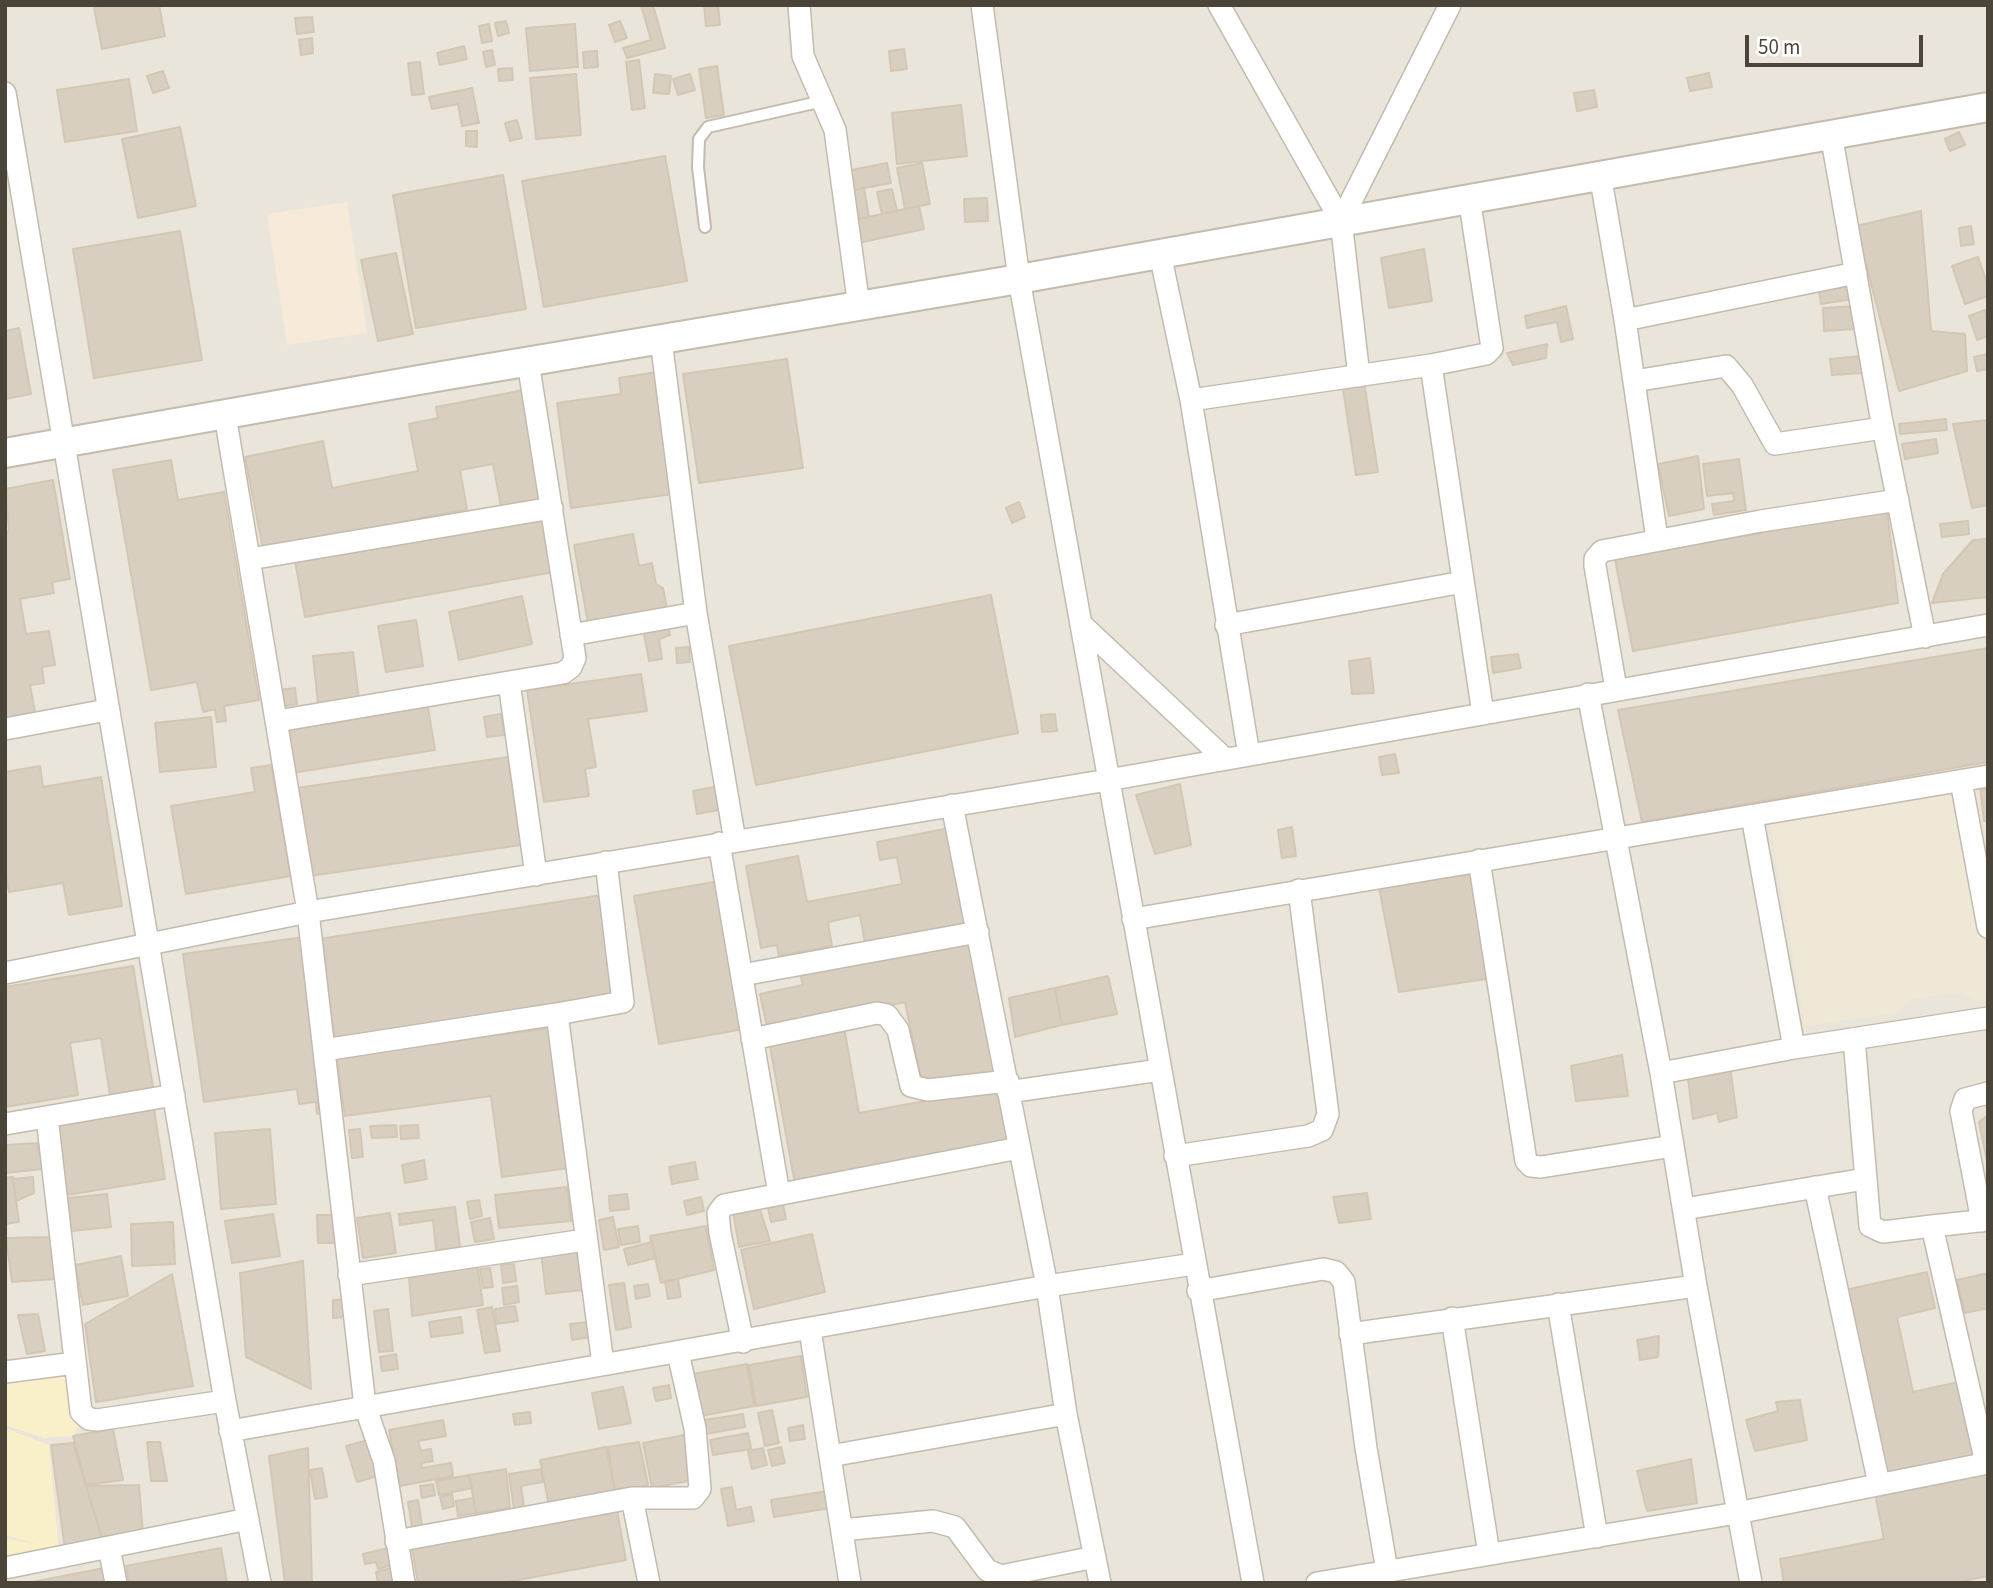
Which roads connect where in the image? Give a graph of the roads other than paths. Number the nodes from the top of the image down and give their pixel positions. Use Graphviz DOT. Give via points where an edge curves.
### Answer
graph roads {
  1 [pos="799,5"];
  2 [pos="982,5"];
  3 [pos="1219,5"];
  4 [pos="1450,5"];
  5 [pos="5,93"];
  6 [pos="823,101"];
  7 [pos="1988,107"];
  8 [pos="1831,134"];
  9 [pos="1600,174"];
  10 [pos="1469,197"];
  11 [pos="1340,220"];
  12 [pos="705,227"];
  13 [pos="1160,254"];
  14 [pos="1856,273"];
  15 [pos="1018,279"];
  16 [pos="859,307"];
  17 [pos="1625,320"];
  18 [pos="661,340"];
  19 [pos="528,362"];
  20 [pos="1431,365"];
  21 [pos="1359,376"];
  22 [pos="1634,382"];
  23 [pos="1191,400"];
  24 [pos="225,415"];
  25 [pos="1883,428"];
  26 [pos="64,443"];
  27 [pos="5,453"];
  28 [pos="1898,500"];
  29 [pos="552,508"];
  30 [pos="1657,539"];
  31 [pos="250,559"];
  32 [pos="1463,582"];
  33 [pos="696,612"];
  34 [pos="1081,624"];
  35 [pos="1226,625"];
  36 [pos="1988,625"];
  37 [pos="571,635"];
  38 [pos="1925,637"];
  39 [pos="509,682"];
  40 [pos="1616,689"];
  41 [pos="1588,694"];
  42 [pos="107,710"];
  43 [pos="1483,713"];
  44 [pos="277,721"];
  45 [pos="5,729"];
  46 [pos="1248,755"];
  47 [pos="1225,759"];
  48 [pos="1988,776"];
  49 [pos="1108,780"];
  50 [pos="1961,781"];
  51 [pos="952,805"];
  52 [pos="1752,816"];
  53 [pos="1614,837"];
  54 [pos="727,842"];
  55 [pos="1479,860"];
  56 [pos="606,862"];
  57 [pos="536,875"];
  58 [pos="1299,890"];
  59 [pos="308,912"];
  60 [pos="1133,919"];
  61 [pos="1988,927"];
  62 [pos="978,932"];
  63 [pos="149,946"];
  64 [pos="6,968"];
  65 [pos="742,975"];
  66 [pos="557,1014"];
  67 [pos="1988,1018"];
  68 [pos="752,1039"];
  69 [pos="1854,1039"];
  70 [pos="1794,1048"];
  71 [pos="324,1050"];
  72 [pos="1160,1070"];
  73 [pos="1661,1073"];
  74 [pos="1008,1086"];
  75 [pos="1988,1093"];
  76 [pos="174,1095"];
  77 [pos="47,1117"];
  78 [pos="5,1124"];
  79 [pos="1673,1146"];
  80 [pos="1019,1148"];
  81 [pos="1175,1156"];
  82 [pos="1865,1179"];
  83 [pos="1815,1187"];
  84 [pos="779,1194"];
  85 [pos="1684,1209"];
  86 [pos="1985,1221"];
  87 [pos="1932,1226"];
  88 [pos="585,1240"];
  89 [pos="1194,1264"];
  90 [pos="349,1275"];
  91 [pos="1047,1286"];
  92 [pos="1696,1286"];
  93 [pos="1198,1291"];
  94 [pos="1558,1304"];
  95 [pos="1452,1318"];
  96 [pos="810,1330"];
  97 [pos="1350,1334"];
  98 [pos="743,1342"];
  99 [pos="678,1353"];
  100 [pos="75,1363"];
  101 [pos="603,1364"];
  102 [pos="5,1372"];
  103 [pos="225,1401"];
  104 [pos="365,1406"];
  105 [pos="1066,1414"];
  106 [pos="230,1431"];
  107 [pos="830,1455"];
  108 [pos="1987,1463"];
  109 [pos="1879,1484"];
  110 [pos="632,1498"];
  111 [pos="1737,1513"];
  112 [pos="247,1519"];
  113 [pos="842,1530"];
  114 [pos="1597,1537"];
  115 [pos="396,1541"];
  116 [pos="109,1547"];
  117 [pos="1489,1554"];
  118 [pos="1095,1557"];
  119 [pos="6,1568"];
  120 [pos="1387,1571"];
  121 [pos="9,1583"];
  122 [pos="116,1583"];
  123 [pos="260,1583"];
  124 [pos="404,1583"];
  125 [pos="649,1583"];
  126 [pos="850,1583"];
  127 [pos="1100,1583"];
  128 [pos="1253,1583"];
  129 [pos="1317,1583"];
  130 [pos="1751,1583"];
  1 -- 6 [label="street" via="803,56"];
  2 -- 15 [label="street"];
  3 -- 11 [label="street"];
  4 -- 11 [label="street"];
  5 -- 26 [label="street"];
  6 -- 12 [label="lane" via="708,127 699,139 698,167"];
  6 -- 16 [label="street" via="835,130"];
  7 -- 8 [label="street"];
  8 -- 9 [label="street"];
  8 -- 14 [label="street"];
  9 -- 10 [label="street"];
  9 -- 17 [label="street"];
  10 -- 11 [label="street"];
  10 -- 20 [label="street" via="1492,348 1486,354"];
  11 -- 13 [label="street"];
  11 -- 21 [label="street"];
  13 -- 15 [label="street"];
  13 -- 23 [label="street"];
  14 -- 17 [label="street"];
  14 -- 25 [label="street"];
  15 -- 16 [label="street"];
  15 -- 34 [label="street"];
  16 -- 18 [label="street"];
  17 -- 22 [label="street"];
  18 -- 19 [label="street"];
  18 -- 33 [label="street"];
  19 -- 24 [label="street"];
  19 -- 29 [label="street"];
  20 -- 21 [label="street"];
  20 -- 32 [label="street"];
  21 -- 23 [label="street"];
  22 -- 25 [label="street" via="1726,366 1776,444"];
  22 -- 30 [label="street"];
  23 -- 35 [label="street"];
  24 -- 26 [label="street"];
  24 -- 31 [label="street"];
  25 -- 28 [label="street"];
  26 -- 27 [label="street"];
  26 -- 42 [label="street"];
  28 -- 30 [label="street"];
  28 -- 38 [label="street"];
  29 -- 31 [label="street"];
  29 -- 37 [label="street"];
  30 -- 40 [label="street" via="1602,551 1595,559"];
  31 -- 44 [label="street"];
  32 -- 35 [label="street"];
  32 -- 43 [label="street"];
  33 -- 37 [label="street"];
  33 -- 54 [label="street"];
  34 -- 47 [label="street"];
  34 -- 49 [label="street"];
  35 -- 46 [label="street"];
  36 -- 38 [label="street"];
  37 -- 39 [label="street" via="575,658 571,667 563,673"];
  38 -- 40 [label="street"];
  39 -- 44 [label="street"];
  39 -- 57 [label="street"];
  40 -- 41 [label="street"];
  41 -- 43 [label="street"];
  41 -- 53 [label="street"];
  42 -- 45 [label="street"];
  42 -- 63 [label="street"];
  43 -- 46 [label="street"];
  44 -- 59 [label="street"];
  46 -- 47 [label="street"];
  47 -- 49 [label="street"];
  48 -- 50 [label="street"];
  49 -- 51 [label="street"];
  49 -- 60 [label="street"];
  50 -- 52 [label="street"];
  50 -- 61 [label="street"];
  51 -- 54 [label="street"];
  51 -- 62 [label="street"];
  52 -- 53 [label="street"];
  52 -- 70 [label="street"];
  53 -- 55 [label="street"];
  53 -- 73 [label="street"];
  54 -- 56 [label="street"];
  54 -- 65 [label="street"];
  55 -- 58 [label="street"];
  55 -- 79 [label="street" via="1526,1161 1541,1167"];
  56 -- 57 [label="street"];
  56 -- 66 [label="street" via="623,1002"];
  57 -- 59 [label="street"];
  58 -- 60 [label="street"];
  58 -- 81 [label="street" via="1328,1114 1322,1130"];
  59 -- 63 [label="street"];
  59 -- 71 [label="street"];
  60 -- 72 [label="street"];
  62 -- 65 [label="street"];
  62 -- 74 [label="street"];
  63 -- 64 [label="street"];
  63 -- 76 [label="street"];
  65 -- 68 [label="street"];
  66 -- 71 [label="street"];
  66 -- 88 [label="street"];
  67 -- 69 [label="street"];
  68 -- 74 [label="street" via="877,1013 887,1015 898,1030 911,1086 928,1090"];
  68 -- 84 [label="street"];
  69 -- 70 [label="street"];
  69 -- 82 [label="street"];
  70 -- 73 [label="street"];
  71 -- 90 [label="street"];
  72 -- 74 [label="street"];
  72 -- 81 [label="street"];
  73 -- 79 [label="street"];
  74 -- 80 [label="street"];
  75 -- 86 [label="street" via="1965,1100 1961,1111"];
  76 -- 77 [label="street"];
  76 -- 103 [label="street"];
  77 -- 78 [label="street"];
  77 -- 100 [label="street"];
  79 -- 85 [label="street"];
  80 -- 84 [label="street"];
  80 -- 91 [label="street"];
  81 -- 89 [label="street"];
  82 -- 83 [label="street"];
  82 -- 87 [label="street" via="1874,1230"];
  83 -- 85 [label="street"];
  83 -- 109 [label="street"];
  84 -- 98 [label="street" via="731,1202 718,1213"];
  85 -- 92 [label="street"];
  86 -- 87 [label="street"];
  87 -- 108 [label="street"];
  88 -- 90 [label="street"];
  88 -- 101 [label="street"];
  89 -- 91 [label="street"];
  89 -- 93 [label="street"];
  90 -- 104 [label="street"];
  91 -- 96 [label="street"];
  91 -- 105 [label="street"];
  92 -- 94 [label="street"];
  92 -- 111 [label="street"];
  93 -- 97 [label="street" via="1323,1269 1336,1272 1344,1282"];
  93 -- 128 [label="street"];
  94 -- 95 [label="street"];
  94 -- 114 [label="street"];
  95 -- 97 [label="street"];
  95 -- 117 [label="street"];
  96 -- 98 [label="street"];
  96 -- 107 [label="street"];
  97 -- 120 [label="street"];
  98 -- 99 [label="street"];
  99 -- 101 [label="street"];
  99 -- 110 [label="street" via="695,1428 700,1489 683,1500"];
  100 -- 102 [label="street"];
  100 -- 103 [label="street" via="81,1412 89,1419"];
  101 -- 104 [label="street"];
  103 -- 106 [label="street"];
  104 -- 106 [label="street"];
  104 -- 115 [label="street" via="384,1461"];
  105 -- 107 [label="street"];
  105 -- 118 [label="street"];
  106 -- 112 [label="street"];
  107 -- 113 [label="street"];
  108 -- 109 [label="street"];
  109 -- 111 [label="street"];
  110 -- 115 [label="street"];
  110 -- 125 [label="street"];
  111 -- 114 [label="street"];
  111 -- 130 [label="street"];
  112 -- 116 [label="street"];
  112 -- 123 [label="street"];
  113 -- 118 [label="street" via="933,1521 955,1527 987,1570 1001,1576"];
  113 -- 126 [label="street"];
  114 -- 117 [label="street"];
  115 -- 124 [label="street"];
  116 -- 119 [label="street"];
  116 -- 122 [label="street"];
  117 -- 120 [label="street"];
  118 -- 127 [label="street"];
  119 -- 121 [label="street"];
  120 -- 129 [label="street"];
}
